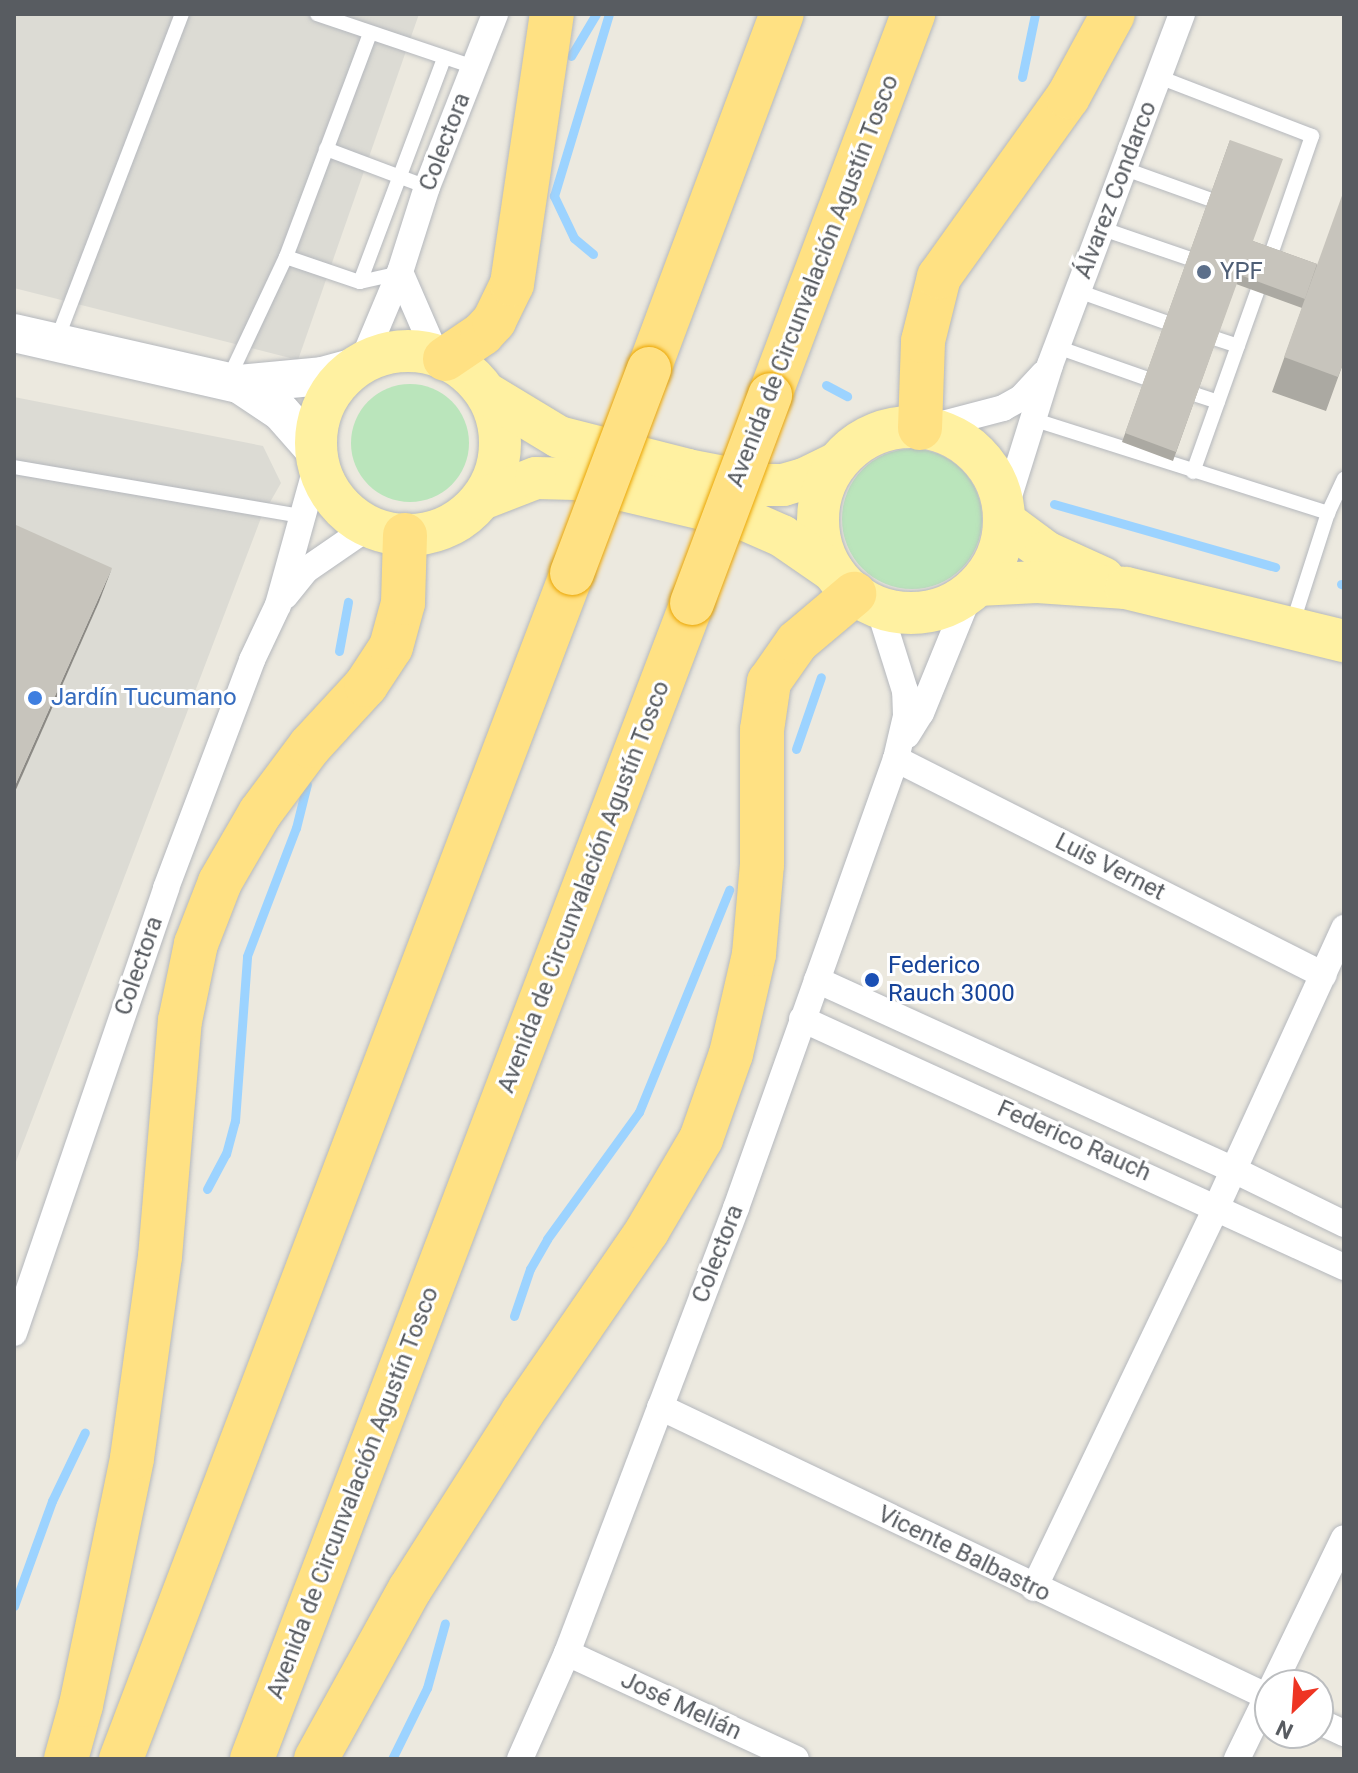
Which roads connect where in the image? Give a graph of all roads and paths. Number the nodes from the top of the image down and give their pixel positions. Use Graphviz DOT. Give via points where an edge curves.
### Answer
graph roads {
  1 [pos="182,14"];
  2 [pos="317,14"];
  3 [pos="495,14"];
  4 [pos="552,14"];
  5 [pos="782,14"];
  6 [pos="913,14"];
  7 [pos="1113,14"];
  8 [pos="1182,14"];
  9 [pos="370,33"];
  10 [pos="444,58"];
  11 [pos="474,67"];
  12 [pos="1159,77"];
  13 [pos="326,149"];
  14 [pos="1125,169"];
  15 [pos="400,176"];
  16 [pos="427,187"];
  17 [pos="1209,199"];
  18 [pos="1262,217"];
  19 [pos="1281,224"];
  20 [pos="1103,229"];
  21 [pos="286,257"];
  22 [pos="1270,257"];
  23 [pos="1188,258"];
  24 [pos="400,272"];
  25 [pos="360,282"];
  26 [pos="1078,291"];
  27 [pos="1257,292"];
  28 [pos="1165,322"];
  29 [pos="14,333"];
  30 [pos="1217,339"];
  31 [pos="56,343"];
  32 [pos="1238,346"];
  33 [pos="1053,356"];
  34 [pos="441,358"];
  35 [pos="359,366"];
  36 [pos="1145,378"];
  37 [pos="233,382"];
  38 [pos="486,393"];
  39 [pos="1197,395"];
  40 [pos="1218,402"];
  41 [pos="1032,419"];
  42 [pos="924,428"];
  43 [pos="318,457"];
  44 [pos="837,463"];
  45 [pos="14,467"];
  46 [pos="1193,472"];
  47 [pos="1344,478"];
  48 [pos="482,499"];
  49 [pos="1328,513"];
  50 [pos="302,516"];
  51 [pos="1004,516"];
  52 [pos="387,531"];
  53 [pos="1126,588"];
  54 [pos="974,589"];
  55 [pos="856,591"];
  56 [pos="278,605"];
  57 [pos="1291,628"];
  58 [pos="1344,641"];
  59 [pos="898,752"];
  60 [pos="1344,928"];
  61 [pos="1324,975"];
  62 [pos="817,980"];
  63 [pos="802,1019"];
  64 [pos="1234,1170"];
  65 [pos="1217,1206"];
  66 [pos="1344,1224"];
  67 [pos="1344,1267"];
  68 [pos="14,1333"];
  69 [pos="660,1407"];
  70 [pos="1344,1538"];
  71 [pos="1034,1588"];
  72 [pos="567,1653"];
  73 [pos="1281,1669"];
  74 [pos="1254,1686"];
  75 [pos="1254,1725"];
  76 [pos="66,1759"];
  77 [pos="121,1759"];
  78 [pos="252,1759"];
  79 [pos="316,1759"];
  80 [pos="520,1759"];
  81 [pos="796,1759"];
  82 [pos="1237,1759"];
  1 -- 31 [label="lane"];
  2 -- 9 [label="lane"];
  3 -- 11 [label="street, Colectora"];
  4 -- 34 [label="highway" via="512,284 482,334"];
  5 -- 77 [label="highway, bridge"];
  6 -- 78 [label="highway, Avenida de Circunvalación Agustín Tosco, bridge"];
  7 -- 42 [label="highway" via="1068,97 939,277 923,341"];
  8 -- 12 [label="street, Álvarez Condarco"];
  9 -- 10 [label="lane"];
  9 -- 13 [label="lane"];
  10 -- 11 [label="lane"];
  10 -- 15 [label="lane"];
  11 -- 16 [label="street, Colectora"];
  12 -- 14 [label="street, Álvarez Condarco"];
  12 -- 19 [label="lane" via="1312,136"];
  13 -- 15 [label="lane"];
  13 -- 21 [label="lane"];
  14 -- 17 [label="lane"];
  14 -- 20 [label="street, Álvarez Condarco"];
  15 -- 16 [label="lane"];
  15 -- 25 [label="lane"];
  16 -- 24 [label="street, Colectora"];
  18 -- 19 [label="lane"];
  19 -- 22 [label="lane"];
  20 -- 23 [label="lane"];
  20 -- 26 [label="street, Álvarez Condarco"];
  21 -- 25 [label="lane"];
  21 -- 37 [label="lane"];
  24 -- 25 [label="lane"];
  24 -- 34 [label="street"];
  24 -- 35 [label="street, Colectora"];
  26 -- 28 [label="lane"];
  26 -- 33 [label="street, Álvarez Condarco"];
  27 -- 32 [label="lane"];
  29 -- 31 [label="main road"];
  30 -- 32 [label="lane"];
  31 -- 37 [label="main road"];
  32 -- 40 [label="lane"];
  33 -- 36 [label="lane"];
  33 -- 41 [label="street, Álvarez Condarco"];
  33 -- 42 [label="street, Álvarez Condarco" via="1021,398 1003,408"];
  34 -- 35 [label="main road" via="397,352"];
  34 -- 38 [label="main road" via="466,372"];
  35 -- 37 [label="main road" via="322,376"];
  35 -- 43 [label="main road" via="338,384 322,411"];
  37 -- 43 [label="main road" via="281,412"];
  38 -- 44 [label="main road" via="559,437 688,470 783,485"];
  38 -- 48 [label="main road" via="498,419 500,451"];
  39 -- 40 [label="lane"];
  40 -- 46 [label="lane"];
  41 -- 46 [label="lane"];
  41 -- 51 [label="street, Álvarez Condarco"];
  42 -- 44 [label="main road" via="877,433"];
  42 -- 51 [label="main road" via="959,440 984,461 1001,493"];
  43 -- 50 [label="street, Colectora"];
  43 -- 52 [label="main road" via="332,494 350,514"];
  44 -- 55 [label="main road" via="823,487 817,512 819,538"];
  45 -- 50 [label="lane"];
  46 -- 49 [label="lane"];
  47 -- 49 [label="lane"];
  48 -- 52 [label="main road" via="454,523 421,535"];
  48 -- 55 [label="main road" via="536,478 576,479 741,518 782,536"];
  49 -- 57 [label="lane"];
  50 -- 56 [label="street, Colectora"];
  51 -- 53 [label="main road" via="1046,552"];
  51 -- 54 [label="main road" via="1002,548"];
  52 -- 56 [label="street, Colectora" via="306,570"];
  52 -- 76 [label="highway" via="403,603 391,647 366,685 278,786 220,882 196,944 176,1053 160,1257 132,1458"];
  53 -- 54 [label="main road" via="1037,582"];
  53 -- 57 [label="main road"];
  54 -- 55 [label="main road" via="923,613"];
  54 -- 59 [label="street, Colectora" via="921,713"];
  55 -- 59 [label="street, Colectora" via="905,691"];
  55 -- 79 [label="highway" via="797,642 769,682 762,730 762,865 754,954 731,1054 701,1139 653,1221 410,1589"];
  56 -- 68 [label="street, Colectora" via="166,888"];
  57 -- 58 [label="main road"];
  59 -- 61 [label="street, Luis Vernet"];
  59 -- 62 [label="street, Colectora"];
  60 -- 61 [label="street"];
  61 -- 64 [label="street"];
  62 -- 63 [label="street, Colectora"];
  62 -- 64 [label="street, Federico Rauch"];
  63 -- 65 [label="street, Federico Rauch"];
  63 -- 69 [label="street, Colectora"];
  64 -- 65 [label="street"];
  64 -- 66 [label="street, Federico Rauch"];
  65 -- 67 [label="street, Federico Rauch"];
  65 -- 71 [label="street"];
  69 -- 71 [label="street, Vicente Balbastro"];
  69 -- 72 [label="street, Colectora"];
  70 -- 73 [label="street"];
  71 -- 74 [label="street, Vicente Balbastro"];
  72 -- 80 [label="street, Colectora"];
  72 -- 81 [label="street, José Melián"];
  75 -- 82 [label="street"];
}
